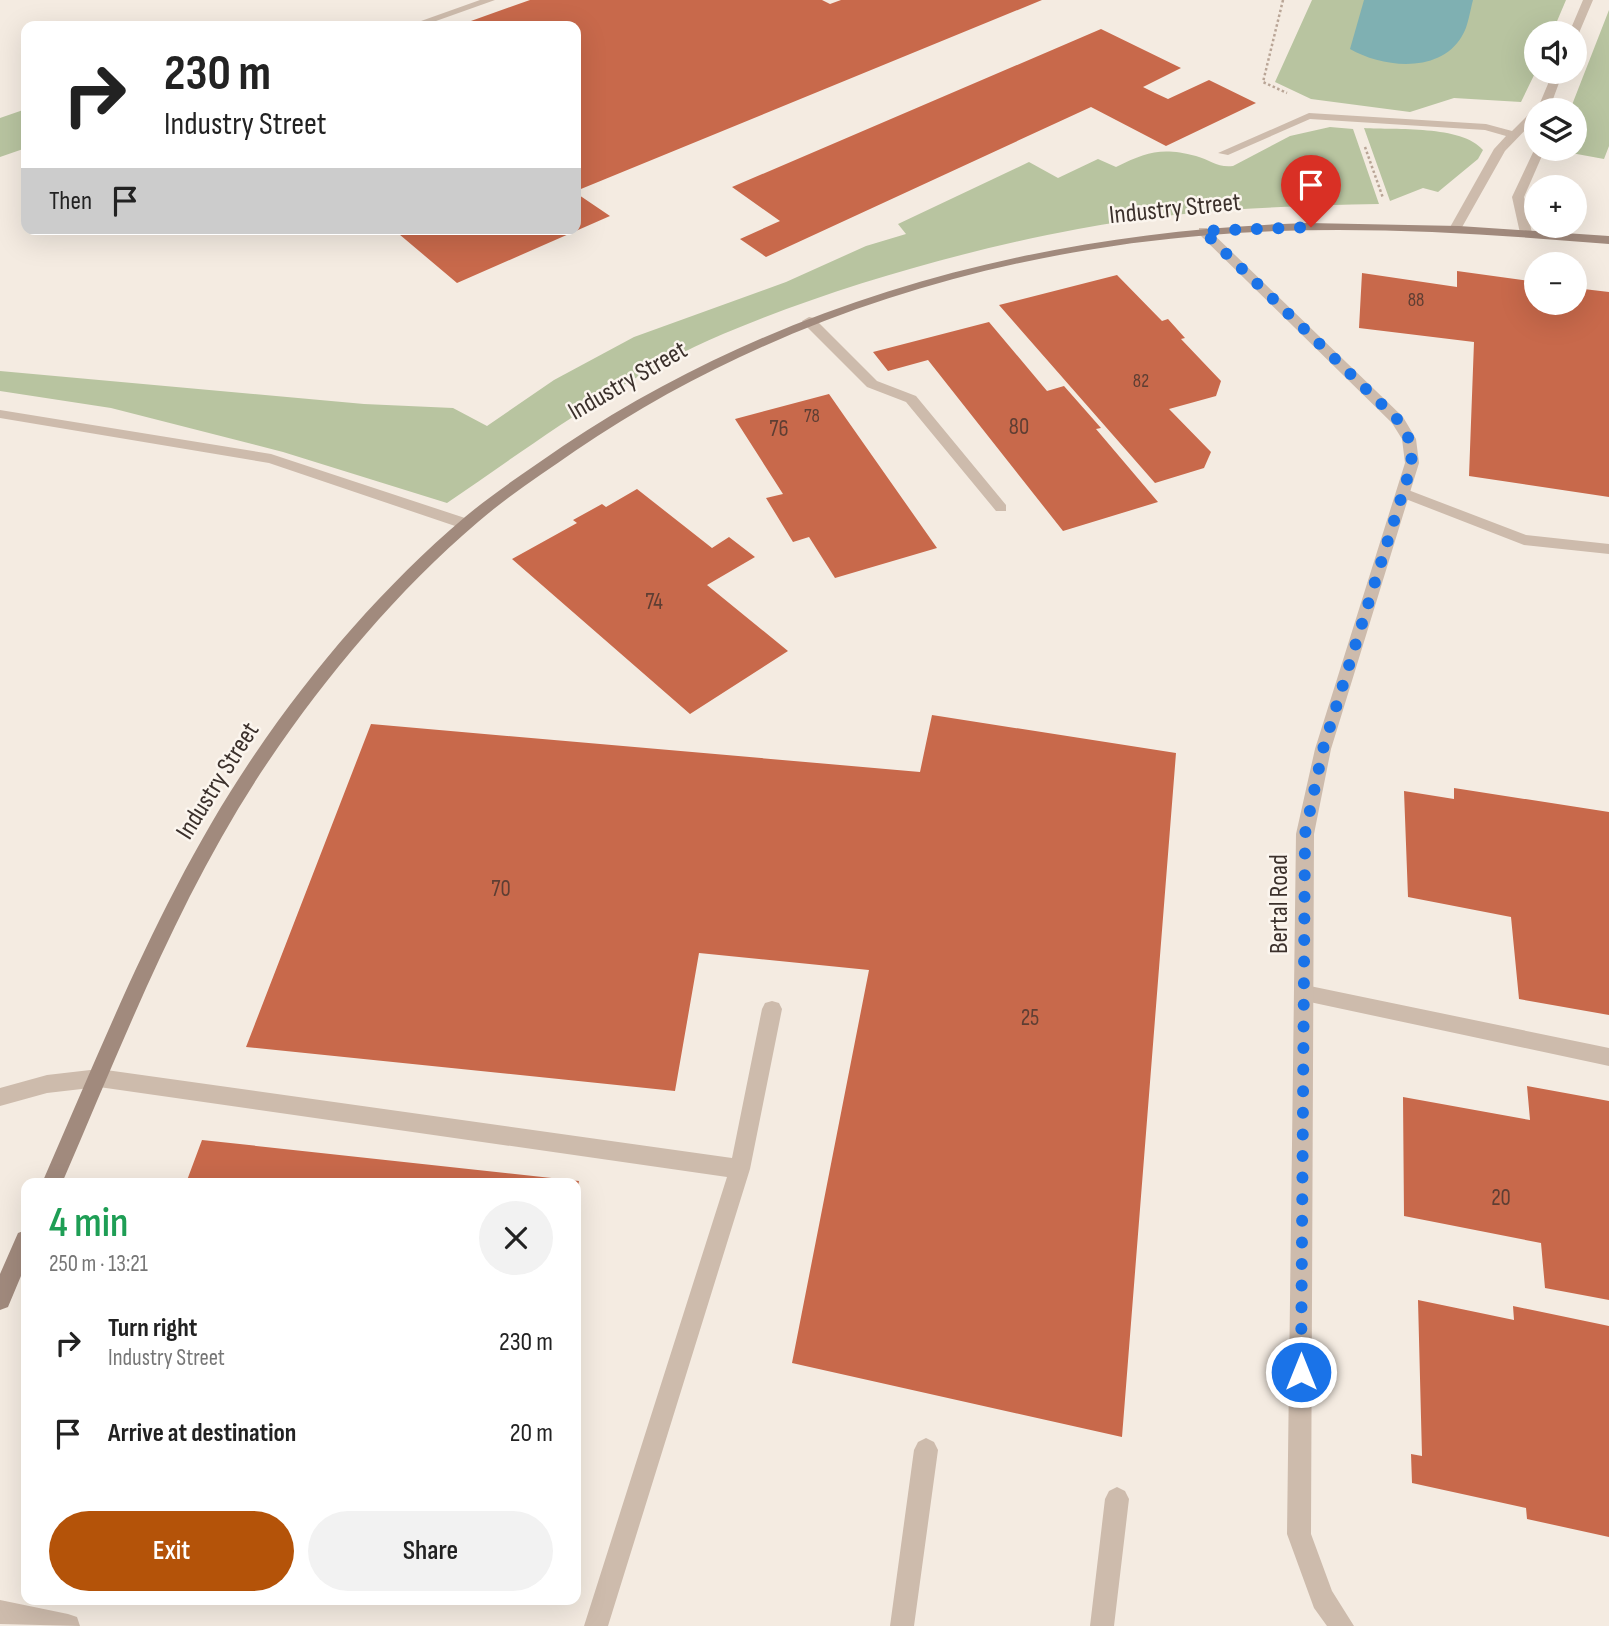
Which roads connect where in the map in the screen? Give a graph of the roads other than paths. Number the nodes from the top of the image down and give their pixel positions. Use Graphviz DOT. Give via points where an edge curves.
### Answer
graph roads {
  1 [pos="490,0"];
  2 [pos="1588,0"];
  3 [pos="427,21"];
  4 [pos="1579,21"];
  5 [pos="1524,126"];
  6 [pos="1514,135"];
  7 [pos="1224,153"];
  8 [pos="1524,183"];
  9 [pos="1524,224"];
  10 [pos="1455,229"];
  11 [pos="1203,231"];
  12 [pos="1524,233"];
  13 [pos="1585,238"];
  14 [pos="1609,240"];
  15 [pos="809,321"];
  16 [pos="0,414"];
  17 [pos="1403,493"];
  18 [pos="1001,508"];
  19 [pos="466,524"];
  20 [pos="1609,550"];
  21 [pos="1306,993"];
  22 [pos="772,1009"];
  23 [pos="1609,1056"];
  24 [pos="99,1078"];
  25 [pos="0,1097"];
  26 [pos="740,1169"];
  27 [pos="54,1178"];
  28 [pos="21,1251"];
  29 [pos="0,1299"];
  30 [pos="926,1450"];
  31 [pos="1117,1499"];
  32 [pos="0,1612"];
  33 [pos="68,1626"];
  34 [pos="596,1626"];
  35 [pos="902,1626"];
  36 [pos="1101,1626"];
  37 [pos="1342,1626"];
  1 -- 3 [label="street"];
  2 -- 4 [label="street"];
  5 -- 6 [label="street"];
  6 -- 7 [label="street" via="1486,127 1310,116"];
  6 -- 10 [label="street" via="1500,149"];
  8 -- 9 [label="street" via="1518,197"];
  10 -- 11 [label="street, Industry Street"];
  10 -- 12 [label="street, Industry Street"];
  11 -- 15 [label="street, Industry Street" via="999,264 896,289"];
  11 -- 17 [label="street, Bertal Road" via="1398,420 1409,439 1412,463"];
  13 -- 14 [label="street, Industry Street"];
  15 -- 18 [label="street" via="872,384 911,400"];
  15 -- 19 [label="street, Industry Street" via="632,408 561,452"];
  16 -- 19 [label="street" via="271,459"];
  17 -- 20 [label="street" via="1524,540"];
  17 -- 21 [label="street, Bertal Road" via="1323,749 1305,834"];
  19 -- 24 [label="street, Industry Street" via="348,646 261,760 150,962"];
  21 -- 23 [label="street"];
  21 -- 37 [label="street, Bertal Road" via="1299,1534 1323,1599"];
  22 -- 26 [label="street"];
  24 -- 25 [label="street" via="47,1084"];
  24 -- 26 [label="street"];
  24 -- 27 [label="street, Industry Street"];
  26 -- 34 [label="street"];
  28 -- 29 [label="street"];
  30 -- 35 [label="street"];
  31 -- 36 [label="street"];
  32 -- 33 [label="street"];
}
